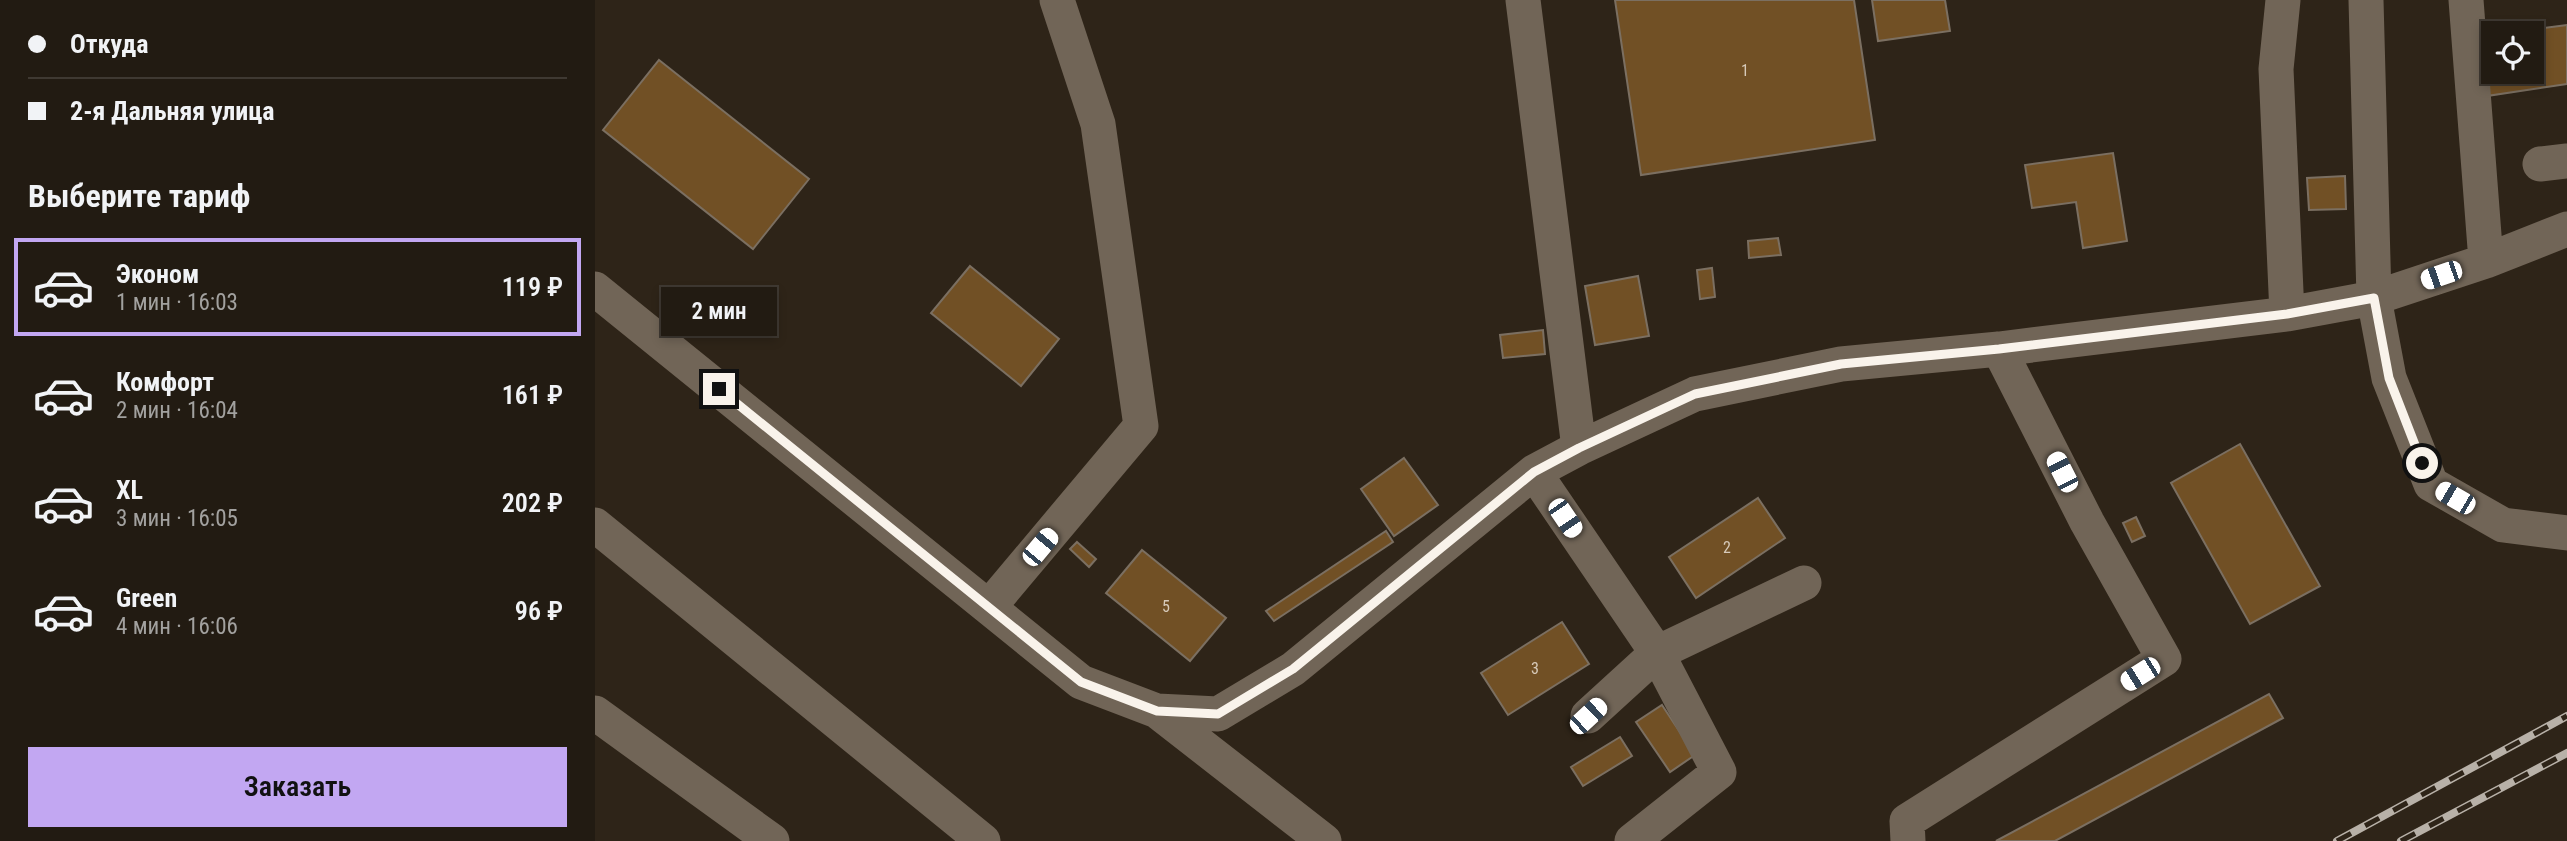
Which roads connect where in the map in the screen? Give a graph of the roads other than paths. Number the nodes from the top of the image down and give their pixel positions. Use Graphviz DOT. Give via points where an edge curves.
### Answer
graph roads {
  1 [pos="1057,0"];
  2 [pos="1523,0"];
  3 [pos="2260,0"];
  4 [pos="2283,0"];
  5 [pos="2366,0"];
  6 [pos="2466,0"];
  7 [pos="2276,69"];
  8 [pos="2567,229"];
  9 [pos="2486,261"];
  10 [pos="595,289"];
  11 [pos="2374,298"];
  12 [pos="2287,314"];
  13 [pos="1999,349"];
  14 [pos="1579,448"];
  15 [pos="1534,472"];
  16 [pos="595,525"];
  17 [pos="2567,533"];
  18 [pos="1804,583"];
  19 [pos="989,607"];
  20 [pos="1657,653"];
  21 [pos="1157,711"];
  22 [pos="595,713"];
  23 [pos="1588,716"];
  24 [pos="772,841"];
  25 [pos="983,841"];
  26 [pos="1324,841"];
  27 [pos="1632,841"];
  28 [pos="1908,841"];
  1 -- 19 [label="street" via="1098,124 1141,426"];
  2 -- 14 [label="street"];
  3 -- 7 [label="street"];
  4 -- 7 [label="street"];
  5 -- 11 [label="street"];
  6 -- 9 [label="street"];
  7 -- 12 [label="street"];
  8 -- 9 [label="street"];
  9 -- 11 [label="street"];
  10 -- 19 [label="street"];
  11 -- 12 [label="street"];
  11 -- 17 [label="street" via="2389,378 2431,484 2503,525"];
  12 -- 13 [label="street"];
  13 -- 14 [label="street" via="1841,364 1695,394"];
  13 -- 28 [label="street" via="2164,660 1907,821"];
  14 -- 15 [label="street"];
  15 -- 20 [label="street"];
  15 -- 21 [label="street" via="1293,669 1218,714"];
  16 -- 25 [label="street"];
  18 -- 20 [label="street"];
  19 -- 21 [label="street" via="1081,682"];
  20 -- 23 [label="street"];
  20 -- 27 [label="street" via="1719,772"];
  21 -- 26 [label="street"];
  22 -- 24 [label="street"];
}
